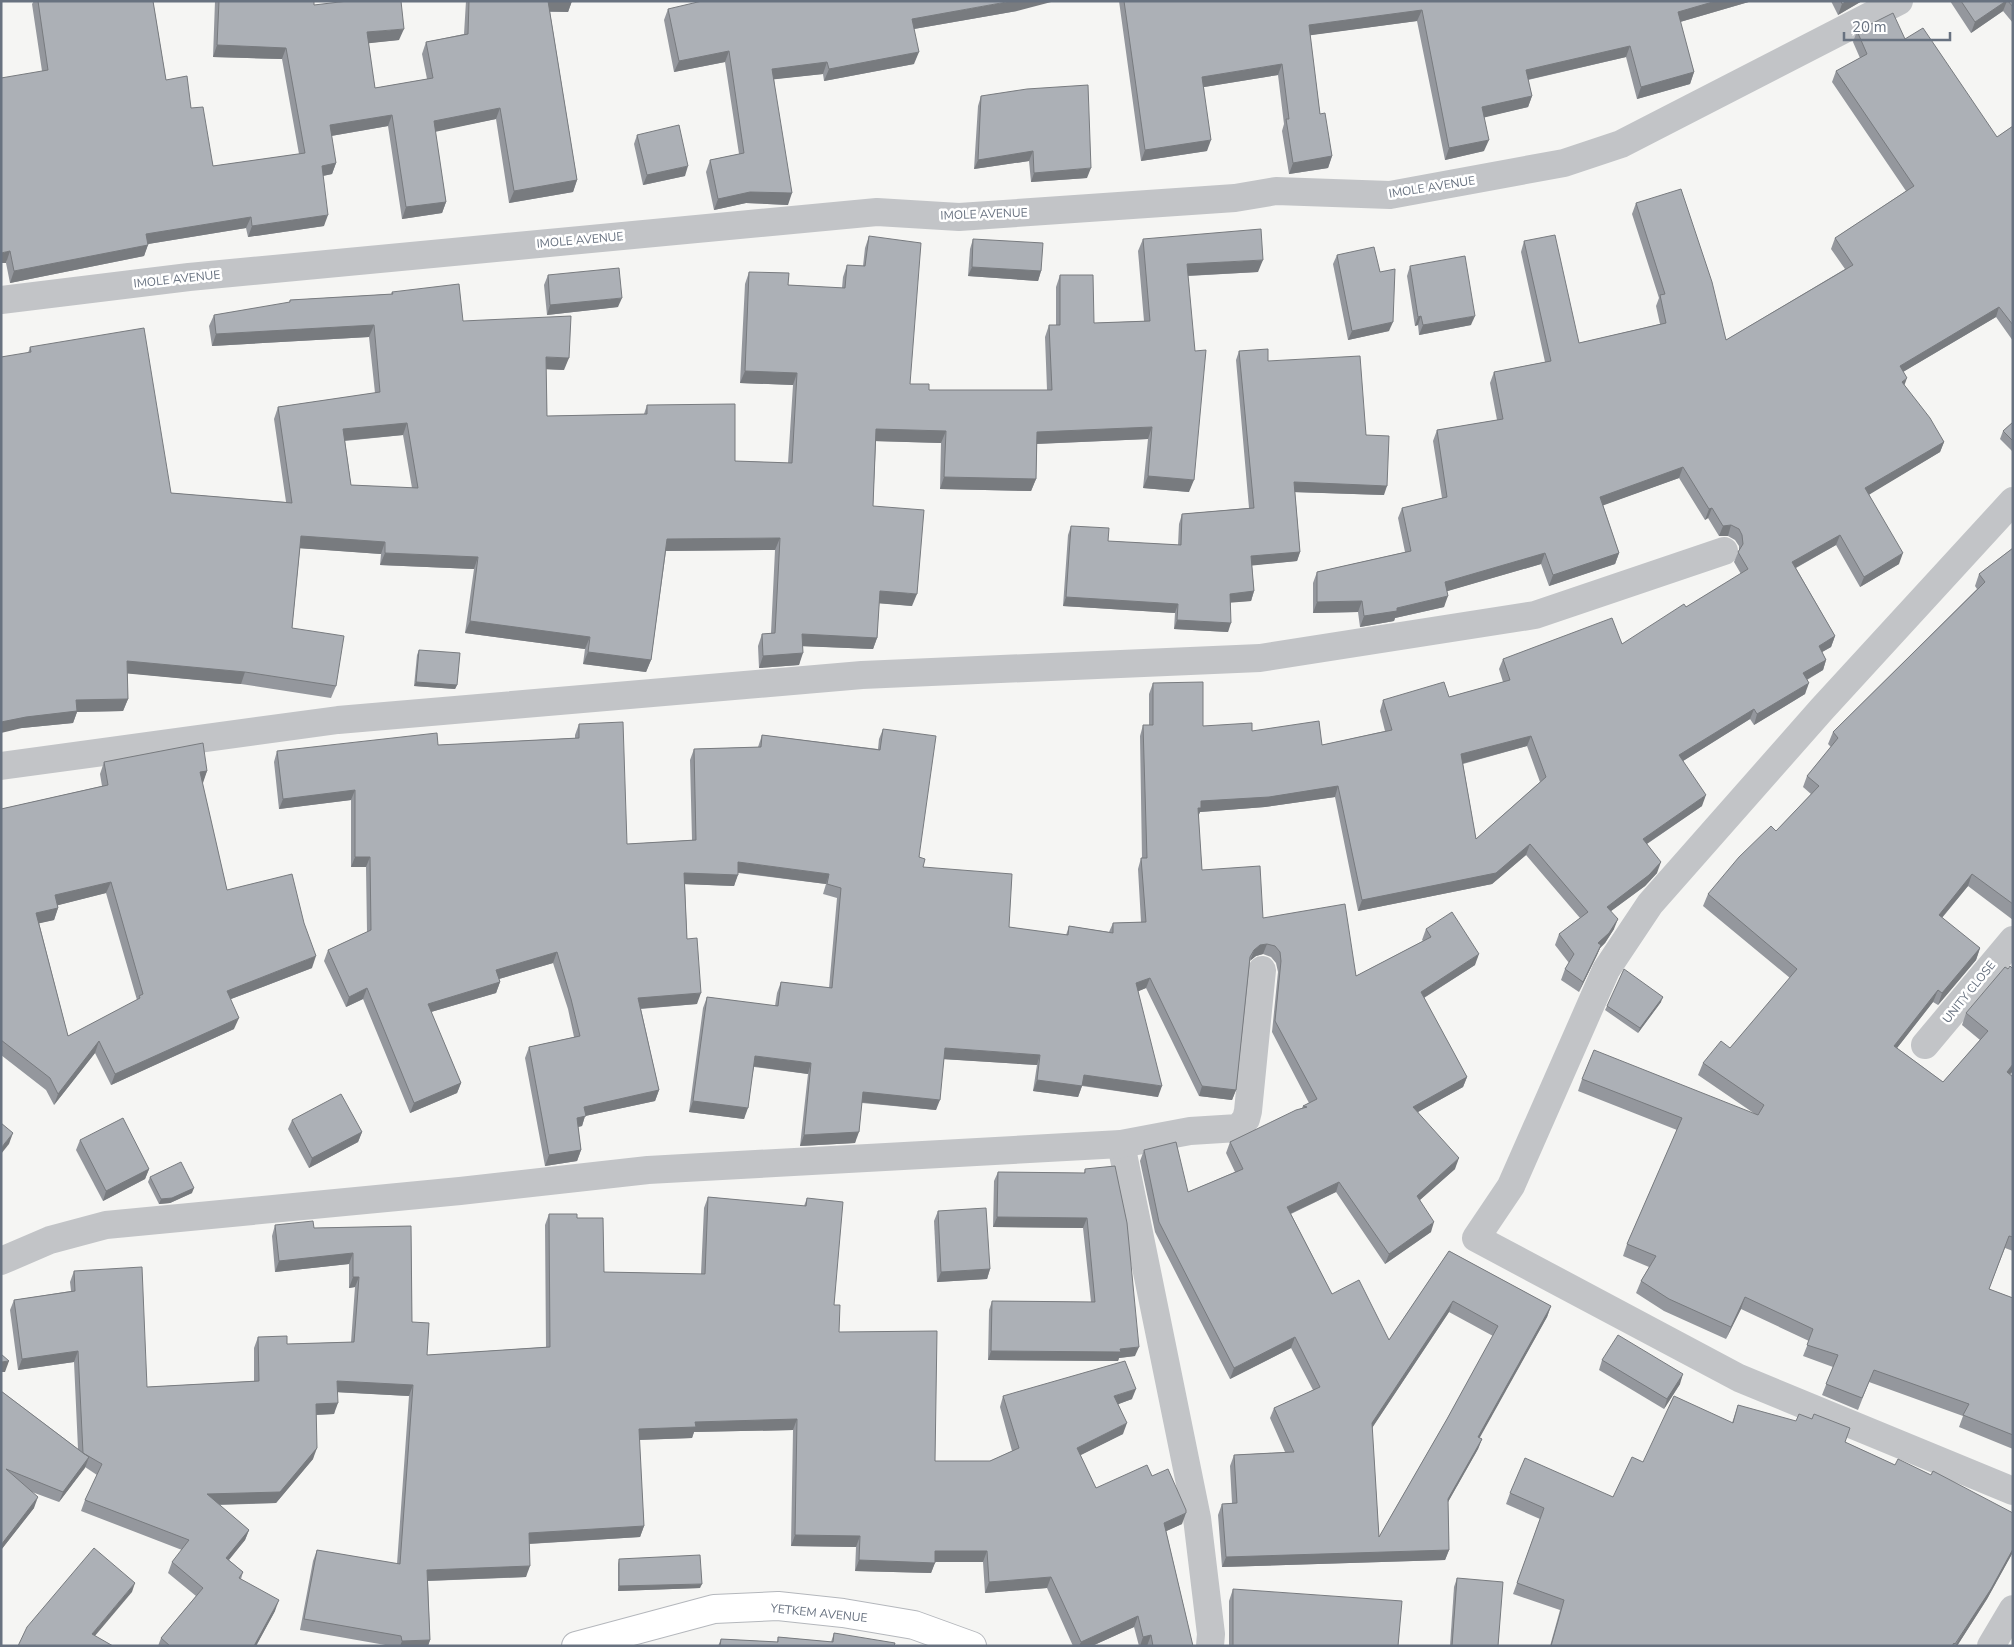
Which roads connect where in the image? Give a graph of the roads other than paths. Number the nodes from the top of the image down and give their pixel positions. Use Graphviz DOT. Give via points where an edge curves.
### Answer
graph roads {
  1 [pos="1899,1"];
  2 [pos="1,300"];
  3 [pos="2013,501"];
  4 [pos="1724,551"];
  5 [pos="1,766"];
  6 [pos="2013,940"];
  7 [pos="1262,970"];
  8 [pos="1926,1045"];
  9 [pos="1121,1144"];
  10 [pos="1,1261"];
  11 [pos="2013,1491"];
  12 [pos="2013,1610"];
  13 [pos="576,1646"];
  14 [pos="972,1646"];
  15 [pos="1210,1646"];
  16 [pos="1991,1646"];
  1 -- 2 [label="street, IMOLE AVENUE" via="1621,144 1564,163 1390,195 1276,191 1235,198 959,217 876,212 198,276"];
  3 -- 11 [label="street" via="1822,709 1650,904 1606,970 1511,1186 1476,1238 1739,1378"];
  4 -- 5 [label="street" via="1535,615 1260,658 862,675 338,720"];
  6 -- 8 [label="street, UNITY CLOSE"];
  7 -- 9 [label="street" via="1246,1119 1238,1128 1190,1131"];
  9 -- 10 [label="street" via="648,1170 106,1225 50,1240"];
  9 -- 15 [label="street" via="1197,1518"];
  12 -- 16 [label="street"];
  13 -- 14 [label="street, YETKEM AVENUE" via="714,1609 778,1606 914,1625"];
}
